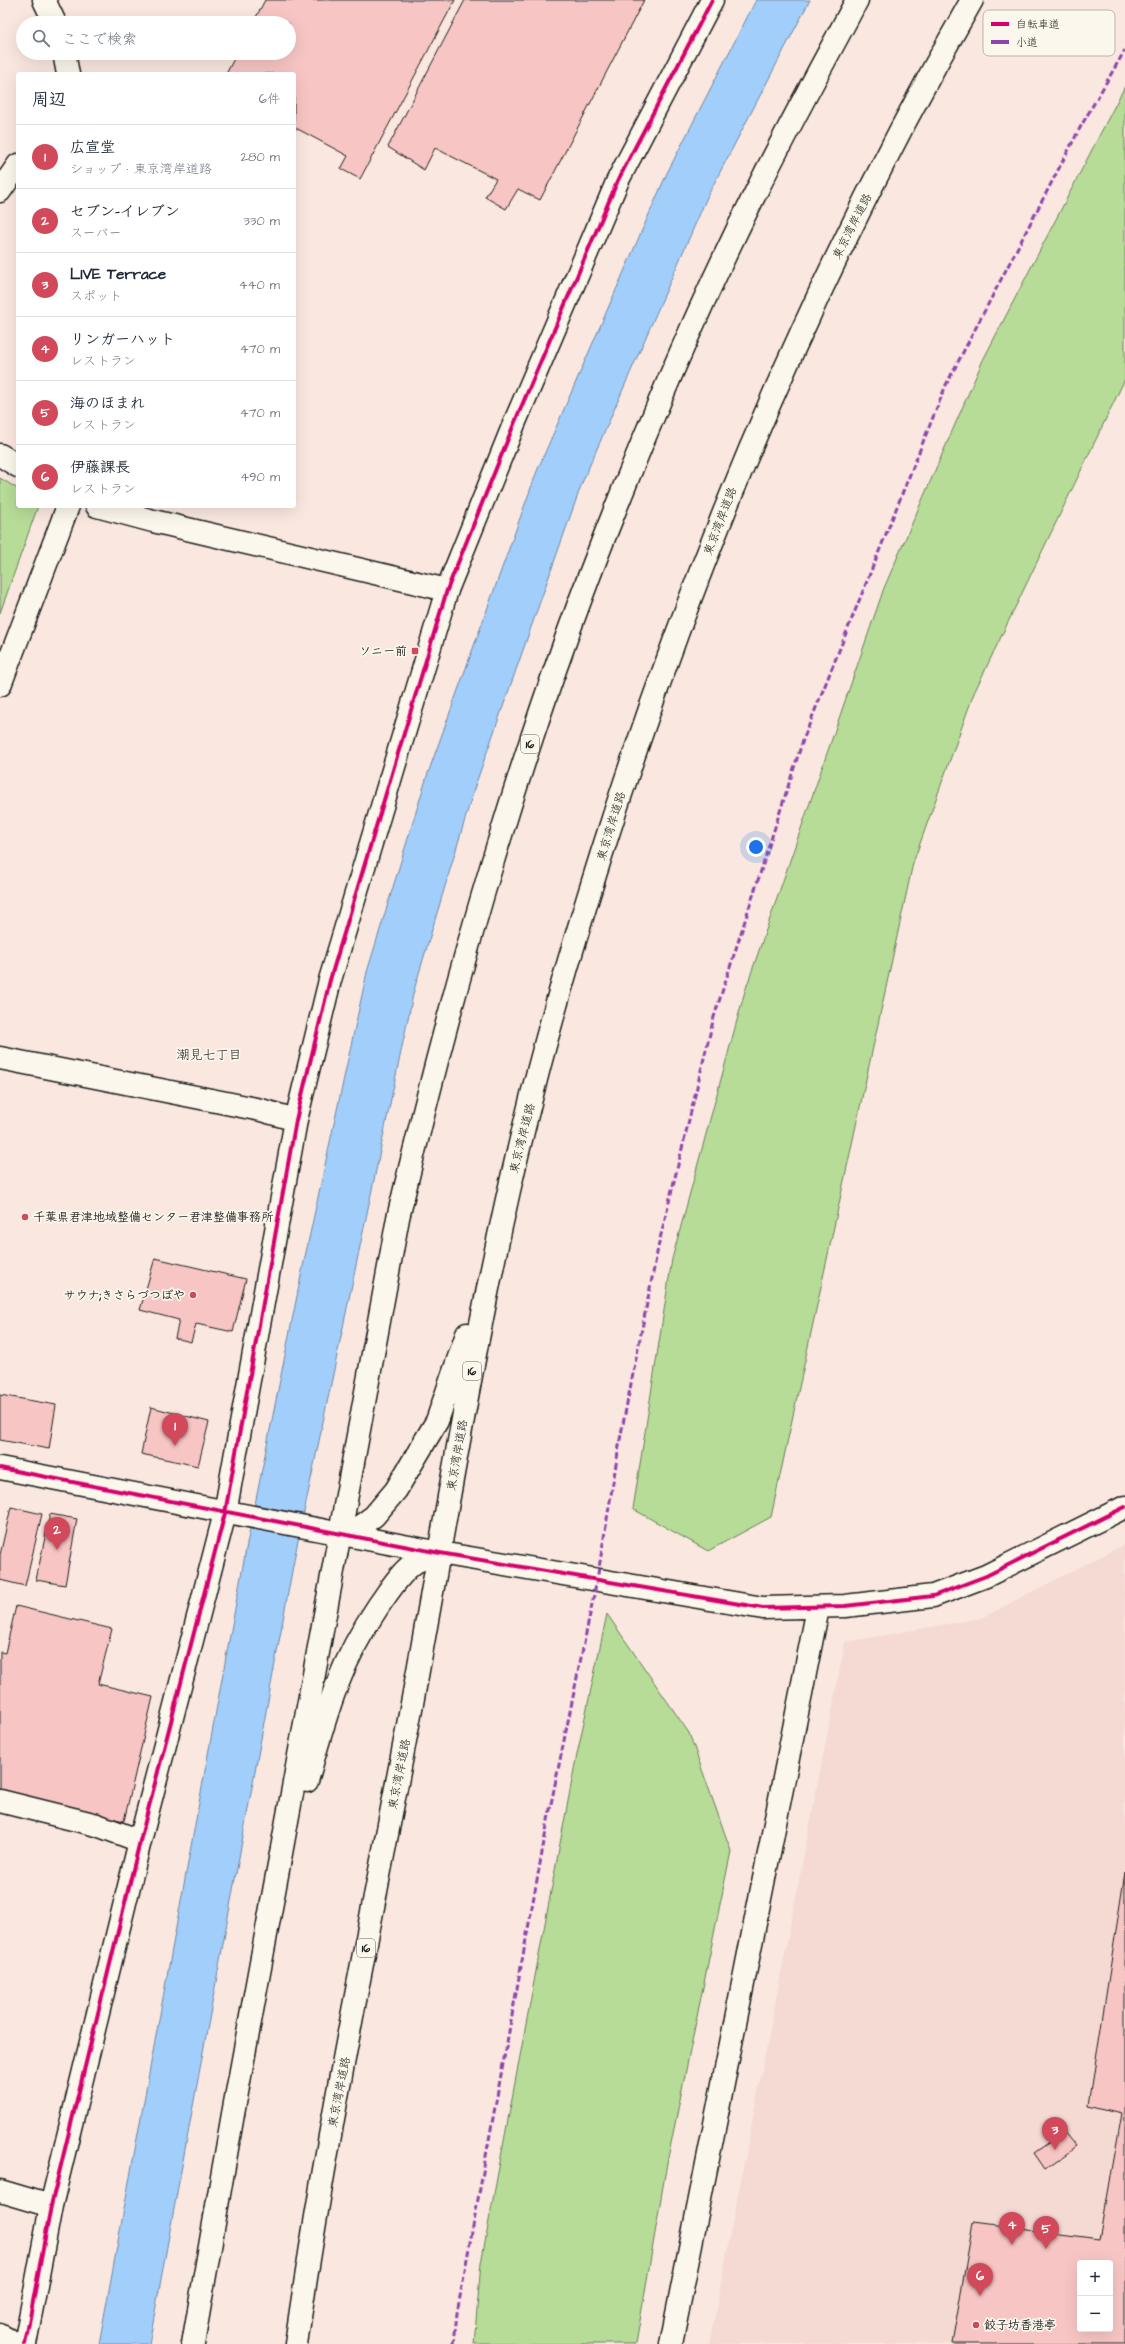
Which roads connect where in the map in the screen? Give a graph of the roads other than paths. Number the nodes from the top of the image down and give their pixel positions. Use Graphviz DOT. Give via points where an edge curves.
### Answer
graph roads {
  1 [pos="44,0"];
  2 [pos="712,0"];
  3 [pos="857,0"];
  4 [pos="972,0"];
  5 [pos="52,16"];
  6 [pos="65,60"];
  7 [pos="68,72"];
  8 [pos="16,168"];
  9 [pos="0,191"];
  10 [pos="0,455"];
  11 [pos="16,465"];
  12 [pos="67,508"];
  13 [pos="104,508"];
  14 [pos="447,590"];
  15 [pos="0,685"];
  16 [pos="0,1058"];
  17 [pos="296,1120"];
  18 [pos="509,1191"];
  19 [pos="0,1468"];
  20 [pos="1125,1507"];
  21 [pos="225,1513"];
  22 [pos="339,1534"];
  23 [pos="440,1552"];
  24 [pos="818,1608"];
  25 [pos="0,1801"];
  26 [pos="140,1841"];
  27 [pos="272,1903"];
  28 [pos="0,2191"];
  29 [pos="51,2206"];
  30 [pos="0,2335"];
  31 [pos="16,2344"];
  32 [pos="24,2344"];
  33 [pos="193,2344"];
  34 [pos="296,2344"];
  35 [pos="672,2344"];
  1 -- 5 [label="main road"];
  2 -- 14 [label="main road" via="618,180 514,424"];
  3 -- 22 [label="main road, 16" via="755,192 647,433 585,587 514,790 471,935 402,1202"];
  4 -- 18 [label="main road, 東京湾岸道路 / 16" via="819,290 739,472 634,753 571,951 526,1116"];
  6 -- 7 [label="main road"];
  8 -- 9 [label="main road"];
  10 -- 11 [label="main road"];
  12 -- 15 [label="main road"];
  13 -- 14 [label="main road"];
  14 -- 17 [label="main road" via="330,980"];
  16 -- 17 [label="main road" via="261,1110"];
  17 -- 21 [label="main road"];
  18 -- 22 [label="main road" via="458,1363 437,1422 396,1490 384,1505 359,1527"];
  18 -- 23 [label="main road, 東京湾岸道路 / 16" via="474,1359"];
  19 -- 21 [label="main road"];
  20 -- 24 [label="main road" via="986,1576 933,1596 876,1604"];
  21 -- 22 [label="main road"];
  21 -- 26 [label="main road"];
  22 -- 23 [label="main road"];
  22 -- 27 [label="main road, 16"];
  23 -- 24 [label="main road" via="763,1608"];
  23 -- 27 [label="main road" via="415,1563 398,1580 365,1625 348,1656 327,1709"];
  23 -- 34 [label="main road, 東京湾岸道路 / 16" via="332,2131"];
  24 -- 35 [label="main road"];
  25 -- 26 [label="main road" via="97,1825"];
  26 -- 29 [label="main road"];
  27 -- 33 [label="main road, 16"];
  28 -- 29 [label="main road"];
  29 -- 32 [label="main road"];
  30 -- 31 [label="main road"];
}
